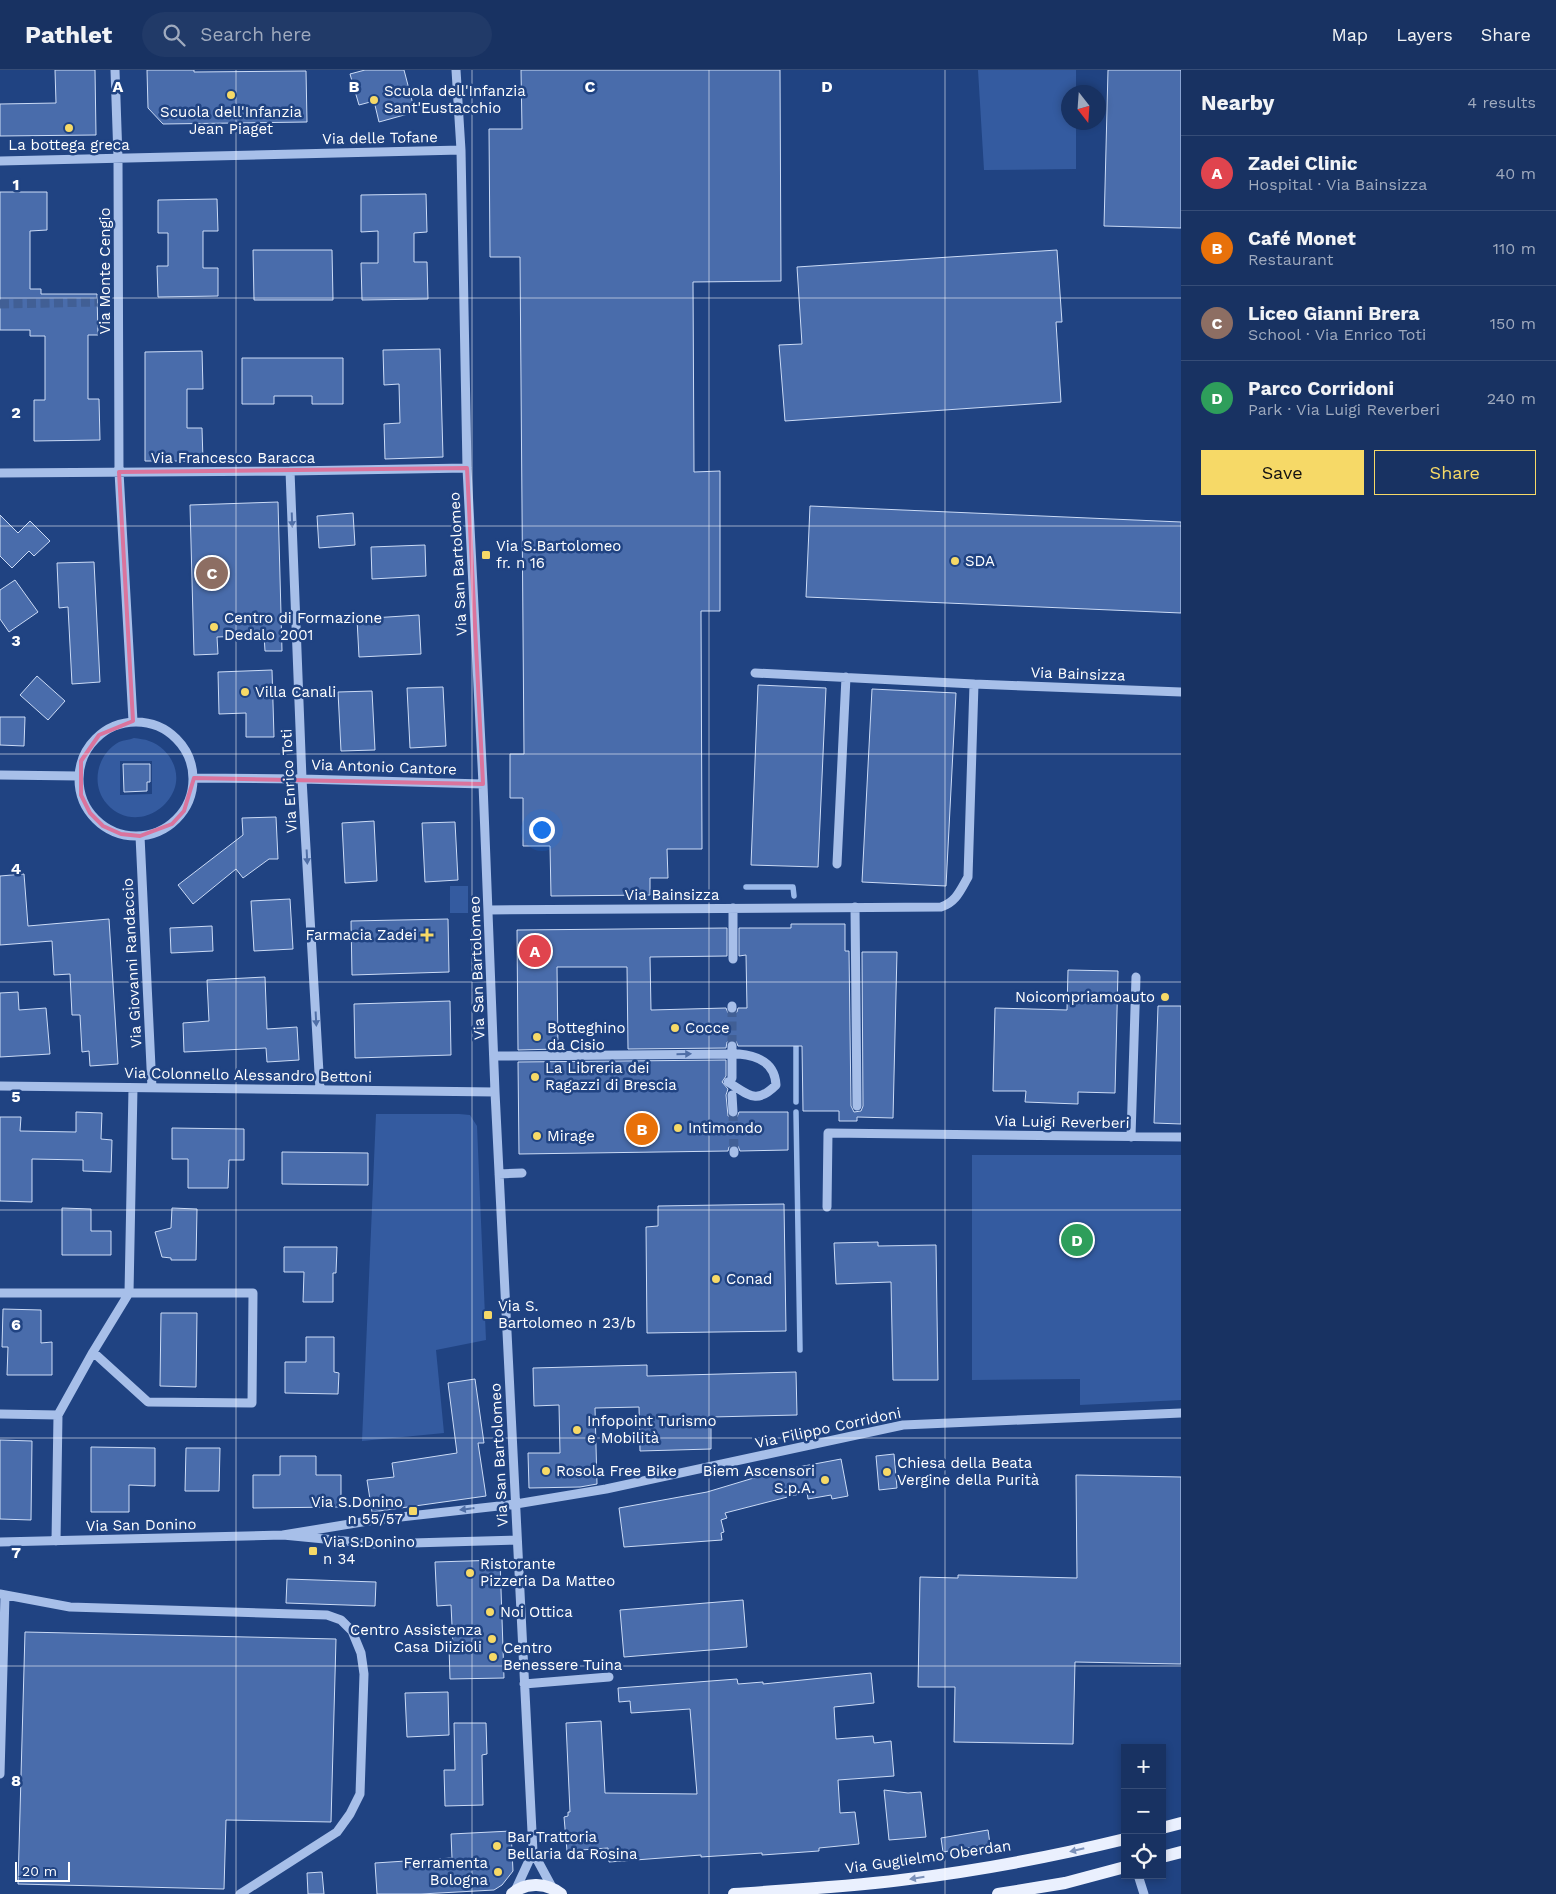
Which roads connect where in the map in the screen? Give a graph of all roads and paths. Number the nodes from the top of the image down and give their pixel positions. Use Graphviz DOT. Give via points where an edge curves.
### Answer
graph roads {
  1 [pos="115,70"];
  2 [pos="456,70"];
  3 [pos="461,150"];
  4 [pos="118,158"];
  5 [pos="0,160"];
  6 [pos="467,468"];
  7 [pos="290,471"];
  8 [pos="0,472"];
  9 [pos="119,472"];
  10 [pos="755,673"];
  11 [pos="846,678"];
  12 [pos="974,684"];
  13 [pos="1181,692"];
  14 [pos="132,721"];
  15 [pos="0,775"];
  16 [pos="78,776"];
  17 [pos="194,778"];
  18 [pos="302,779"];
  19 [pos="484,784"];
  20 [pos="140,836"];
  21 [pos="837,864"];
  22 [pos="855,907"];
  23 [pos="733,908"];
  24 [pos="489,910"];
  25 [pos="733,959"];
  26 [pos="1136,977"];
  27 [pos="732,1050"];
  28 [pos="495,1056"];
  29 [pos="0,1086"];
  30 [pos="133,1088"];
  31 [pos="152,1088"];
  32 [pos="320,1090"];
  33 [pos="495,1092"];
  34 [pos="732,1095"];
  35 [pos="856,1106"];
  36 [pos="733,1112"];
  37 [pos="1131,1136"];
  38 [pos="1181,1137"];
  39 [pos="522,1173"];
  40 [pos="499,1174"];
  41 [pos="827,1206"];
  42 [pos="0,1293"];
  43 [pos="129,1293"];
  44 [pos="93,1352"];
  45 [pos="1181,1413"];
  46 [pos="0,1414"];
  47 [pos="58,1415"];
  48 [pos="516,1504"];
  49 [pos="283,1535"];
  50 [pos="517,1540"];
  51 [pos="56,1541"];
  52 [pos="0,1542"];
  53 [pos="3,1594"];
  54 [pos="609,1677"];
  55 [pos="524,1684"];
  56 [pos="0,1774"];
  57 [pos="1181,1823"];
  58 [pos="1166,1827"];
  59 [pos="1121,1840"];
  60 [pos="532,1852"];
  61 [pos="1181,1852"];
  62 [pos="1166,1856"];
  63 [pos="1121,1868"];
  64 [pos="1139,1879"];
  65 [pos="557,1891"];
  66 [pos="514,1892"];
  67 [pos="1006,1893"];
  68 [pos="240,1894"];
  69 [pos="734,1894"];
  70 [pos="1144,1894"];
  1 -- 4 [label="street, Via Monte Cengio"];
  2 -- 3 [label="street, Via San Bartolomeo"];
  3 -- 4 [label="street, Via delle Tofane"];
  3 -- 6 [label="street, Via San Bartolomeo"];
  4 -- 5 [label="street, Via delle Tofane"];
  4 -- 9 [label="street, Via Monte Cengio"];
  6 -- 7 [label="street, Via Francesco Baracca"];
  6 -- 19 [label="street, Via San Bartolomeo"];
  7 -- 9 [label="street, Via Francesco Baracca"];
  7 -- 18 [label="street, Via Enrico Toti, one-way"];
  8 -- 9 [label="street, Via Francesco Baracca"];
  9 -- 14 [label="street"];
  10 -- 11 [label="street, Via Bainsizza"];
  11 -- 12 [label="street, Via Bainsizza"];
  11 -- 21 [label="street"];
  12 -- 13 [label="street, Via Bainsizza"];
  12 -- 22 [label="street, Via Bainsizza" via="968,877 956,898 941,907"];
  14 -- 16 [label="street" via="112,726 99,735 88,747"];
  14 -- 17 [label="street" via="151,723 177,738 187,750"];
  15 -- 16 [label="street"];
  16 -- 20 [label="street" via="81,795 90,813 103,826 120,834"];
  17 -- 18 [label="street, Via Antonio Cantore"];
  17 -- 20 [label="street" via="192,796 184,812 157,833"];
  18 -- 19 [label="street, Via Antonio Cantore"];
  18 -- 32 [label="street, Via Enrico Toti, one-way"];
  19 -- 24 [label="street, Via San Bartolomeo"];
  20 -- 31 [label="street, Via Giovanni Randaccio"];
  22 -- 23 [label="street, Via Bainsizza"];
  22 -- 35 [label="street"];
  23 -- 24 [label="street, Via Bainsizza"];
  23 -- 25 [label="street"];
  24 -- 28 [label="street, Via San Bartolomeo"];
  26 -- 37 [label="street"];
  27 -- 27 [label="street, Via San Bartolomeo" via="756,1057 772,1068 776,1085 767,1094 752,1097 730,1080"];
  28 -- 27 [label="street, Via San Bartolomeo, one-way"];
  28 -- 33 [label="street, Via San Bartolomeo"];
  29 -- 30 [label="street, Via Colonnello Alessandro Bettoni"];
  30 -- 31 [label="street, Via Colonnello Alessandro Bettoni"];
  30 -- 43 [label="street"];
  31 -- 32 [label="street, Via Colonnello Alessandro Bettoni"];
  32 -- 33 [label="street, Via Colonnello Alessandro Bettoni"];
  33 -- 40 [label="street, Via San Bartolomeo"];
  34 -- 36 [label="street"];
  37 -- 38 [label="street, Via Luigi Reverberi"];
  37 -- 41 [label="street, Via Luigi Reverberi" via="828,1133"];
  39 -- 40 [label="street"];
  40 -- 48 [label="street, Via San Bartolomeo"];
  42 -- 43 [label="street"];
  43 -- 44 [label="street"];
  43 -- 44 [label="street" via="253,1293 252,1403 148,1402"];
  44 -- 47 [label="street"];
  45 -- 48 [label="street, Via Filippo Corridoni" via="902,1425 606,1489"];
  46 -- 47 [label="street"];
  47 -- 51 [label="street"];
  48 -- 49 [label="street, Via San Donino, one-way" via="374,1520"];
  48 -- 50 [label="street, Via San Bartolomeo"];
  49 -- 50 [label="street, Via San Donino" via="376,1544"];
  49 -- 51 [label="street, Via San Donino"];
  50 -- 55 [label="street, Via San Bartolomeo"];
  51 -- 52 [label="street, Via San Donino"];
  53 -- 56 [label="street"];
  53 -- 68 [label="street" via="70,1607 327,1615 341,1620 352,1631 362,1653 364,1674 360,1794 337,1832"];
  54 -- 55 [label="street"];
  55 -- 60 [label="street, Via San Bartolomeo"];
  57 -- 58 [label="main road"];
  59 -- 69 [label="main road, Via Guglielmo Oberdan, one-way" via="901,1880"];
  60 -- 65 [label="street, Via San Bartolomeo"];
  60 -- 66 [label="street, Via San Bartolomeo"];
  61 -- 62 [label="main road"];
  63 -- 67 [label="main road" via="1065,1883"];
  64 -- 70 [label="street"];
  65 -- 66 [label="main road" via="534,1885"];
}
